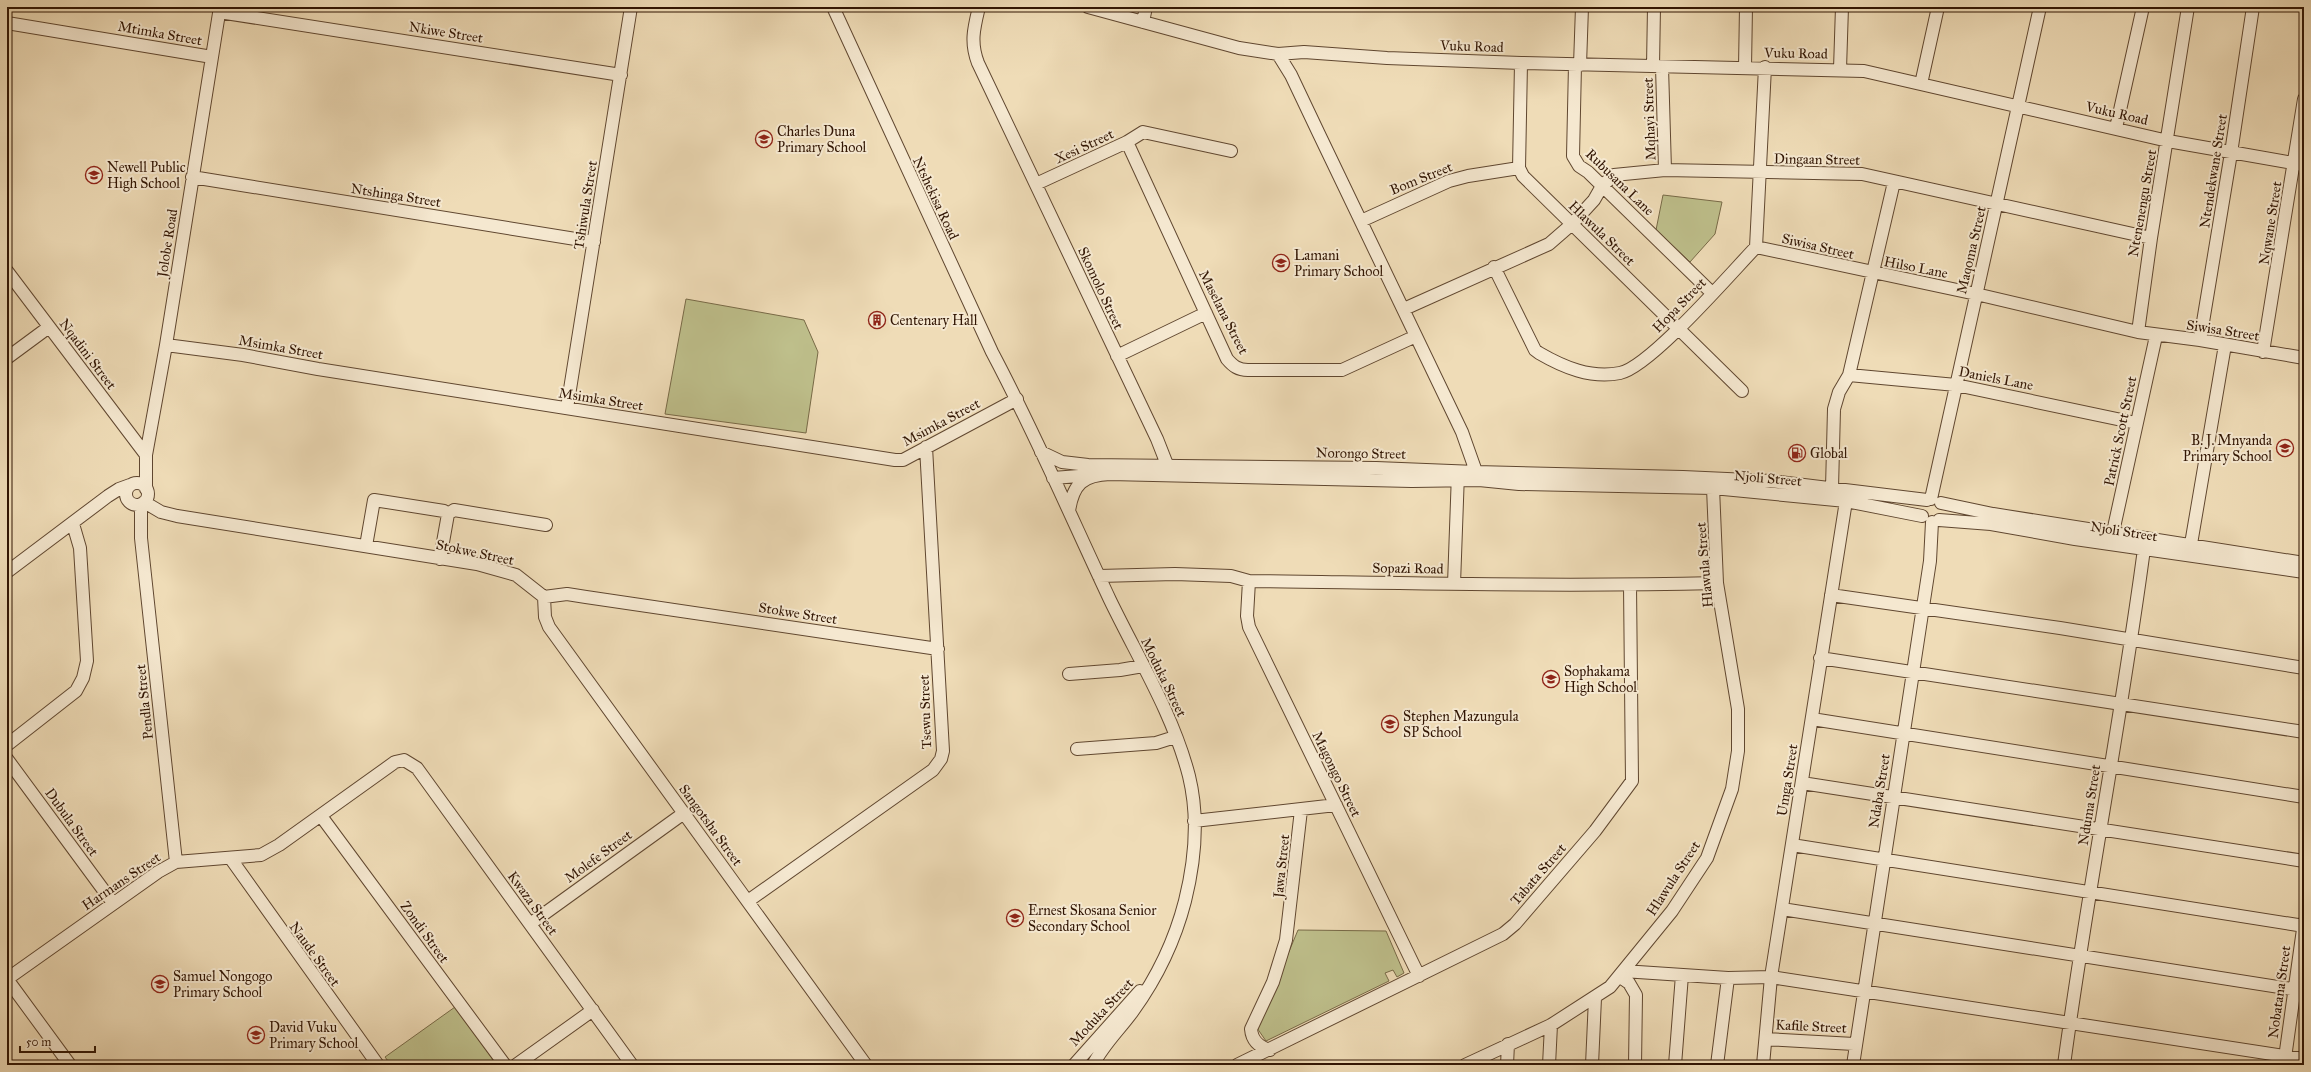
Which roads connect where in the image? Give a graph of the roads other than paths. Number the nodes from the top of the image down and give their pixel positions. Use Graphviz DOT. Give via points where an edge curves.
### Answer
graph roads {
  1 [pos="631,7"];
  2 [pos="833,7"];
  3 [pos="979,7"];
  4 [pos="1088,7"];
  5 [pos="1146,7"];
  6 [pos="1582,7"];
  7 [pos="1654,7"];
  8 [pos="1746,7"];
  9 [pos="1842,7"];
  10 [pos="1938,7"];
  11 [pos="2040,7"];
  12 [pos="2143,7"];
  13 [pos="2188,7"];
  14 [pos="2253,7"];
  15 [pos="220,9"];
  16 [pos="1143,22"];
  17 [pos="7,23"];
  18 [pos="1278,54"];
  19 [pos="212,57"];
  20 [pos="1521,63"];
  21 [pos="1578,65"];
  22 [pos="1658,67"];
  23 [pos="1745,68"];
  24 [pos="1765,68"];
  25 [pos="1840,69"];
  26 [pos="621,75"];
  27 [pos="1921,84"];
  28 [pos="2304,99"];
  29 [pos="2018,107"];
  30 [pos="2116,128"];
  31 [pos="2168,141"];
  32 [pos="1127,142"];
  33 [pos="1231,151"];
  34 [pos="2231,153"];
  35 [pos="2299,165"];
  36 [pos="1519,168"];
  37 [pos="1665,170"];
  38 [pos="1761,173"];
  39 [pos="192,177"];
  40 [pos="1894,182"];
  41 [pos="1036,184"];
  42 [pos="1602,186"];
  43 [pos="1997,204"];
  44 [pos="1361,221"];
  45 [pos="1572,224"];
  46 [pos="2151,238"];
  47 [pos="594,242"];
  48 [pos="1756,247"];
  49 [pos="1494,267"];
  50 [pos="7,271"];
  51 [pos="1874,274"];
  52 [pos="1712,293"];
  53 [pos="1976,294"];
  54 [pos="1404,309"];
  55 [pos="1206,313"];
  56 [pos="49,327"];
  57 [pos="1678,328"];
  58 [pos="2138,332"];
  59 [pos="1416,336"];
  60 [pos="2156,336"];
  61 [pos="2200,340"];
  62 [pos="166,345"];
  63 [pos="2225,345"];
  64 [pos="2264,352"];
  65 [pos="1116,356"];
  66 [pos="7,358"];
  67 [pos="2304,358"];
  68 [pos="1849,375"];
  69 [pos="1956,385"];
  70 [pos="1742,391"];
  71 [pos="1017,399"];
  72 [pos="567,408"];
  73 [pos="2136,422"];
  74 [pos="926,447"];
  75 [pos="1040,452"];
  76 [pos="146,458"];
  77 [pos="1168,467"];
  78 [pos="1093,474"];
  79 [pos="1458,476"];
  80 [pos="1478,476"];
  81 [pos="1053,478"];
  82 [pos="1685,482"];
  83 [pos="130,485"];
  84 [pos="1713,488"];
  85 [pos="1832,488"];
  86 [pos="146,489"];
  87 [pos="1933,500"];
  88 [pos="1846,501"];
  89 [pos="137,503"];
  90 [pos="93,509"];
  91 [pos="1069,511"];
  92 [pos="448,514"];
  93 [pos="1931,520"];
  94 [pos="72,524"];
  95 [pos="546,525"];
  96 [pos="2113,532"];
  97 [pos="2191,544"];
  98 [pos="366,546"];
  99 [pos="2144,549"];
  100 [pos="440,559"];
  101 [pos="2304,563"];
  102 [pos="7,572"];
  103 [pos="2304,572"];
  104 [pos="1099,576"];
  105 [pos="1249,580"];
  106 [pos="1717,583"];
  107 [pos="1454,584"];
  108 [pos="1630,585"];
  109 [pos="1831,595"];
  110 [pos="544,598"];
  111 [pos="1923,608"];
  112 [pos="2132,641"];
  113 [pos="938,649"];
  114 [pos="1820,658"];
  115 [pos="1143,666"];
  116 [pos="2304,668"];
  117 [pos="1913,672"];
  118 [pos="1069,674"];
  119 [pos="2119,705"];
  120 [pos="1812,719"];
  121 [pos="2304,732"];
  122 [pos="1903,733"];
  123 [pos="1175,736"];
  124 [pos="7,745"];
  125 [pos="1077,749"];
  126 [pos="7,759"];
  127 [pos="408,761"];
  128 [pos="2110,766"];
  129 [pos="1802,783"];
  130 [pos="1894,797"];
  131 [pos="2304,797"];
  132 [pos="1336,805"];
  133 [pos="1301,810"];
  134 [pos="684,813"];
  135 [pos="321,816"];
  136 [pos="1194,821"];
  137 [pos="2100,830"];
  138 [pos="1792,845"];
  139 [pos="230,859"];
  140 [pos="1883,860"];
  141 [pos="2304,861"];
  142 [pos="176,862"];
  143 [pos="2091,892"];
  144 [pos="748,901"];
  145 [pos="113,903"];
  146 [pos="1782,909"];
  147 [pos="2304,922"];
  148 [pos="1874,923"];
  149 [pos="530,924"];
  150 [pos="2304,926"];
  151 [pos="2081,957"];
  152 [pos="1621,974"];
  153 [pos="1682,975"];
  154 [pos="1418,976"];
  155 [pos="1771,977"];
  156 [pos="1728,978"];
  157 [pos="7,979"];
  158 [pos="1151,981"];
  159 [pos="2300,991"];
  160 [pos="1865,992"];
  161 [pos="1595,998"];
  162 [pos="593,1010"];
  163 [pos="2070,1024"];
  164 [pos="1551,1025"];
  165 [pos="1766,1039"];
  166 [pos="1508,1044"];
  167 [pos="1854,1044"];
  168 [pos="1270,1050"];
  169 [pos="2304,1058"];
  170 [pos="2285,1060"];
  171 [pos="70,1065"];
  172 [pos="378,1065"];
  173 [pos="504,1065"];
  174 [pos="516,1065"];
  175 [pos="632,1065"];
  176 [pos="866,1065"];
  177 [pos="1074,1065"];
  178 [pos="1093,1065"];
  179 [pos="1237,1065"];
  180 [pos="1465,1065"];
  181 [pos="1507,1065"];
  182 [pos="1549,1065"];
  183 [pos="1592,1065"];
  184 [pos="1635,1065"];
  185 [pos="1675,1065"];
  186 [pos="1717,1065"];
  187 [pos="1763,1065"];
  188 [pos="1852,1065"];
  189 [pos="2064,1065"];
  1 -- 26 [label="street, Tshiwula Street"];
  2 -- 71 [label="street, Ntshekisa Road" via="912,182 992,352"];
  3 -- 41 [label="street, Skomolo Street" via="972,38 973,51"];
  4 -- 16 [label="street, Vuku Road"];
  5 -- 16 [label="street"];
  6 -- 21 [label="street, Rubusana Lane"];
  7 -- 22 [label="street, Mqhayi Street"];
  8 -- 23 [label="street"];
  9 -- 25 [label="street"];
  10 -- 27 [label="street"];
  11 -- 29 [label="street, Maqoma Street"];
  12 -- 30 [label="street"];
  13 -- 31 [label="street, Ntenenengu Street"];
  14 -- 34 [label="street, Ntendekwane Street"];
  15 -- 19 [label="street, Jolobe Road"];
  15 -- 26 [label="street, Nkiwe Street"];
  16 -- 18 [label="street, Vuku Road" via="1239,48"];
  17 -- 19 [label="street, Mtimka Street"];
  18 -- 20 [label="street, Vuku Road" via="1304,52"];
  18 -- 44 [label="street"];
  19 -- 39 [label="street, Jolobe Road"];
  20 -- 21 [label="street, Vuku Road"];
  20 -- 36 [label="street"];
  21 -- 22 [label="street, Vuku Road"];
  21 -- 42 [label="street, Rubusana Lane" via="1573,156 1579,166"];
  22 -- 23 [label="street, Vuku Road"];
  22 -- 37 [label="street, Mqhayi Street"];
  23 -- 24 [label="street, Vuku Road"];
  24 -- 25 [label="street, Vuku Road"];
  24 -- 38 [label="street"];
  25 -- 27 [label="street, Vuku Road" via="1879,74"];
  26 -- 47 [label="street, Tshiwula Street"];
  27 -- 29 [label="street, Vuku Road"];
  28 -- 35 [label="street, Nqwane Street"];
  29 -- 30 [label="street, Vuku Road"];
  29 -- 43 [label="street, Maqoma Street"];
  30 -- 31 [label="street, Vuku Road"];
  31 -- 34 [label="street, Vuku Road"];
  31 -- 46 [label="street, Ntenenengu Street"];
  32 -- 33 [label="street, Xesi Street" via="1143,132"];
  32 -- 41 [label="street, Xesi Street"];
  32 -- 55 [label="street, Maselana Street"];
  34 -- 35 [label="street, Vuku Road"];
  34 -- 61 [label="street, Ntendekwane Street"];
  35 -- 64 [label="street, Nqwane Street"];
  36 -- 44 [label="street, Bom Street" via="1449,181"];
  36 -- 45 [label="street, Hlawula Street" via="1523,176"];
  37 -- 38 [label="street, Dingaan Street"];
  37 -- 42 [label="street, Dingaan Street" via="1614,175"];
  38 -- 40 [label="street, Dingaan Street" via="1862,174"];
  38 -- 48 [label="street"];
  39 -- 47 [label="street, Ntshinga Street"];
  39 -- 62 [label="street, Jolobe Road"];
  40 -- 43 [label="street, Dingaan Street"];
  40 -- 51 [label="street, Hilso Lane"];
  41 -- 65 [label="street, Skomolo Street"];
  42 -- 45 [label="street, Dingaan Street" via="1594,200"];
  42 -- 52 [label="street, Rubusana Lane"];
  43 -- 46 [label="street, Dingaan Street"];
  43 -- 53 [label="street, Maqoma Street"];
  44 -- 54 [label="street"];
  45 -- 49 [label="street" via="1544,247"];
  45 -- 57 [label="street, Hlawula Street"];
  46 -- 58 [label="street, Ntenenengu Street"];
  47 -- 72 [label="street, Tshiwula Street"];
  48 -- 51 [label="street, Siwisa Street"];
  48 -- 52 [label="street, Hopa Street"];
  49 -- 54 [label="street"];
  49 -- 57 [label="street, Hopa Street" via="1535,350 1581,373 1618,374 1637,366"];
  50 -- 56 [label="street, Nqadini Street"];
  51 -- 53 [label="street, Hilso Lane"];
  51 -- 68 [label="street"];
  52 -- 57 [label="street, Hopa Street"];
  53 -- 58 [label="street, Hilso Lane"];
  53 -- 69 [label="street, Maqoma Street"];
  54 -- 59 [label="street"];
  55 -- 59 [label="street, Maselana Street" via="1227,359 1232,365 1244,370 1340,371"];
  55 -- 65 [label="street"];
  56 -- 66 [label="street"];
  56 -- 76 [label="street, Nqadini Street"];
  57 -- 70 [label="street, Hlawula Street"];
  58 -- 60 [label="street, Siwisa Street"];
  59 -- 80 [label="street" via="1462,432"];
  60 -- 61 [label="street, Siwisa Street"];
  60 -- 73 [label="street, Patrick Scott Street"];
  61 -- 63 [label="street, Siwisa Street"];
  62 -- 72 [label="street, Msimka Street" via="243,355"];
  62 -- 76 [label="street, Jolobe Road"];
  63 -- 64 [label="street, Siwisa Street"];
  63 -- 97 [label="street"];
  64 -- 67 [label="street, Siwisa Street"];
  65 -- 77 [label="street, Skomolo Street"];
  68 -- 69 [label="street, Daniels Lane"];
  68 -- 85 [label="street" via="1842,384 1834,409"];
  69 -- 73 [label="street, Daniels Lane"];
  69 -- 87 [label="street, Maqoma Street"];
  71 -- 74 [label="street, Msimka Street"];
  71 -- 75 [label="street, Moduka Street"];
  72 -- 74 [label="street, Msimka Street" via="894,460 903,460"];
  73 -- 96 [label="street, Patrick Scott Street"];
  74 -- 113 [label="street, Tsewu Street"];
  75 -- 77 [label="street, Norongo Street" via="1069,463"];
  75 -- 81 [label="street, Moduka Street"];
  76 -- 83 [label="street, Jolobe Road"];
  76 -- 86 [label="street, Jolobe Road"];
  77 -- 79 [label="street, Norongo Street" via="1376,468"];
  78 -- 79 [label="street, Norongo Street"];
  78 -- 81 [label="street, Norongo Street"];
  78 -- 91 [label="street" via="1074,490"];
  79 -- 80 [label="street, Norongo Street"];
  79 -- 107 [label="street"];
  80 -- 82 [label="street, Norongo Street" via="1518,484"];
  81 -- 91 [label="street, Moduka Street"];
  82 -- 84 [label="street, Njoli Street"];
  82 -- 85 [label="street, Njoli Street" via="1771,481"];
  83 -- 86 [label="street" via="140,484"];
  83 -- 89 [label="street" via="126,491"];
  83 -- 90 [label="street" via="119,489"];
  84 -- 88 [label="street, Njoli Street"];
  84 -- 106 [label="street, Hlawula Street"];
  85 -- 87 [label="street, Njoli Street"];
  86 -- 89 [label="street" via="147,498"];
  87 -- 93 [label="street" via="1922,505"];
  87 -- 93 [label="street" via="1944,512"];
  87 -- 96 [label="street, Njoli Street" via="1993,514"];
  88 -- 93 [label="street"];
  88 -- 109 [label="street, Umga Street"];
  89 -- 90 [label="street" via="112,501"];
  89 -- 98 [label="street, Stokwe Street" via="177,516"];
  89 -- 142 [label="street, Pendla Street"];
  90 -- 94 [label="street"];
  91 -- 104 [label="street, Moduka Street"];
  92 -- 95 [label="street" via="454,510"];
  92 -- 98 [label="street" via="374,500"];
  92 -- 100 [label="street"];
  93 -- 99 [label="street, Njoli Street" via="1991,524"];
  93 -- 111 [label="street, Ndaba Street" via="1932,549"];
  94 -- 102 [label="street"];
  94 -- 124 [label="street" via="80,548 86,670 76,691"];
  96 -- 97 [label="street, Njoli Street"];
  97 -- 101 [label="street, Njoli Street"];
  98 -- 100 [label="street, Stokwe Street"];
  99 -- 103 [label="street, Njoli Street"];
  99 -- 112 [label="street, Nduma Street"];
  100 -- 110 [label="street, Stokwe Street" via="510,572"];
  104 -- 105 [label="street, Sopazi Road" via="1175,574 1231,576"];
  104 -- 115 [label="street, Moduka Street"];
  105 -- 107 [label="street, Sopazi Road"];
  105 -- 132 [label="street, Magongo Street" via="1249,627"];
  106 -- 108 [label="street, Sopazi Road"];
  106 -- 152 [label="street, Hlawula Street" via="1738,709 1738,751 1732,789 1707,858 1672,912"];
  107 -- 108 [label="street, Sopazi Road"];
  108 -- 154 [label="street, Tabata Street" via="1632,781 1595,831 1515,924 1503,934"];
  109 -- 111 [label="street"];
  109 -- 114 [label="street, Umga Street"];
  110 -- 113 [label="street, Stokwe Street" via="567,594"];
  110 -- 134 [label="street, Sangotsha Street" via="545,618 549,627"];
  111 -- 112 [label="street"];
  111 -- 117 [label="street, Ndaba Street"];
  112 -- 116 [label="street"];
  112 -- 119 [label="street, Nduma Street"];
  113 -- 144 [label="street, Tsewu Street" via="943,751 937,765 917,782"];
  114 -- 117 [label="street"];
  114 -- 120 [label="street, Umga Street"];
  115 -- 118 [label="street"];
  115 -- 123 [label="street, Moduka Street"];
  117 -- 119 [label="street"];
  117 -- 122 [label="street, Ndaba Street"];
  119 -- 121 [label="street"];
  119 -- 128 [label="street, Nduma Street"];
  120 -- 122 [label="street"];
  120 -- 129 [label="street, Umga Street"];
  122 -- 128 [label="street"];
  122 -- 130 [label="street, Ndaba Street"];
  123 -- 125 [label="street" via="1156,743"];
  123 -- 136 [label="street, Moduka Street" via="1189,777"];
  126 -- 145 [label="street, Dubula Street"];
  127 -- 135 [label="street, Harmans Street" via="396,762"];
  127 -- 149 [label="street, Kwaza Street" via="417,768"];
  128 -- 131 [label="street"];
  128 -- 137 [label="street, Nduma Street"];
  129 -- 130 [label="street"];
  129 -- 138 [label="street, Umga Street"];
  130 -- 137 [label="street"];
  130 -- 140 [label="street, Ndaba Street"];
  132 -- 133 [label="street, Jawa Street"];
  132 -- 154 [label="street, Magongo Street"];
  133 -- 136 [label="street, Jawa Street"];
  133 -- 168 [label="street, Jawa Street" via="1288,924 1278,969 1252,1029 1252,1035 1257,1043 1262,1048"];
  134 -- 144 [label="street, Sangotsha Street"];
  134 -- 149 [label="street, Molefe Street"];
  135 -- 139 [label="street, Harmans Street" via="279,846 261,855"];
  135 -- 173 [label="street, Zondi Street"];
  136 -- 158 [label="street, Moduka Street" via="1193,855 1185,900 1170,944"];
  137 -- 141 [label="street"];
  137 -- 143 [label="street, Nduma Street"];
  138 -- 140 [label="street"];
  138 -- 146 [label="street, Umga Street"];
  139 -- 142 [label="street, Harmans Street"];
  139 -- 172 [label="street, Naude Street"];
  140 -- 143 [label="street"];
  140 -- 148 [label="street, Ndaba Street"];
  142 -- 145 [label="street, Harmans Street"];
  143 -- 150 [label="street"];
  143 -- 151 [label="street, Nduma Street"];
  144 -- 176 [label="street, Sangotsha Street"];
  145 -- 157 [label="street, Harmans Street"];
  146 -- 148 [label="street"];
  146 -- 155 [label="street, Umga Street"];
  147 -- 150 [label="street, Nobatana Street"];
  148 -- 151 [label="street"];
  148 -- 160 [label="street, Ndaba Street"];
  149 -- 162 [label="street, Kwaza Street"];
  150 -- 159 [label="street, Nobatana Street"];
  151 -- 159 [label="street"];
  151 -- 163 [label="street, Nduma Street"];
  152 -- 153 [label="street"];
  152 -- 161 [label="street, Hlawula Street"];
  152 -- 184 [label="street" via="1636,995"];
  153 -- 156 [label="street"];
  153 -- 185 [label="street"];
  154 -- 168 [label="street, Tabata Street"];
  155 -- 156 [label="street"];
  155 -- 160 [label="street"];
  155 -- 165 [label="street, Umga Street"];
  156 -- 186 [label="street"];
  157 -- 171 [label="street"];
  158 -- 177 [label="street, Moduka Street" via="1115,1017"];
  158 -- 178 [label="street, Moduka Street" via="1142,998"];
  159 -- 170 [label="street, Nobatana Street"];
  160 -- 163 [label="street"];
  160 -- 167 [label="street, Ndaba Street"];
  161 -- 164 [label="street, Hlawula Street"];
  161 -- 183 [label="street"];
  162 -- 174 [label="street"];
  162 -- 175 [label="street, Kwaza Street"];
  163 -- 170 [label="street"];
  163 -- 189 [label="street, Nduma Street"];
  164 -- 166 [label="street, Hlawula Street"];
  164 -- 182 [label="street"];
  165 -- 167 [label="street, Kafile Street"];
  165 -- 187 [label="street, Umga Street"];
  166 -- 180 [label="street, Hlawula Street"];
  166 -- 181 [label="street"];
  167 -- 188 [label="street, Ndaba Street"];
  168 -- 179 [label="street, Tabata Street"];
  169 -- 170 [label="street"];
}
